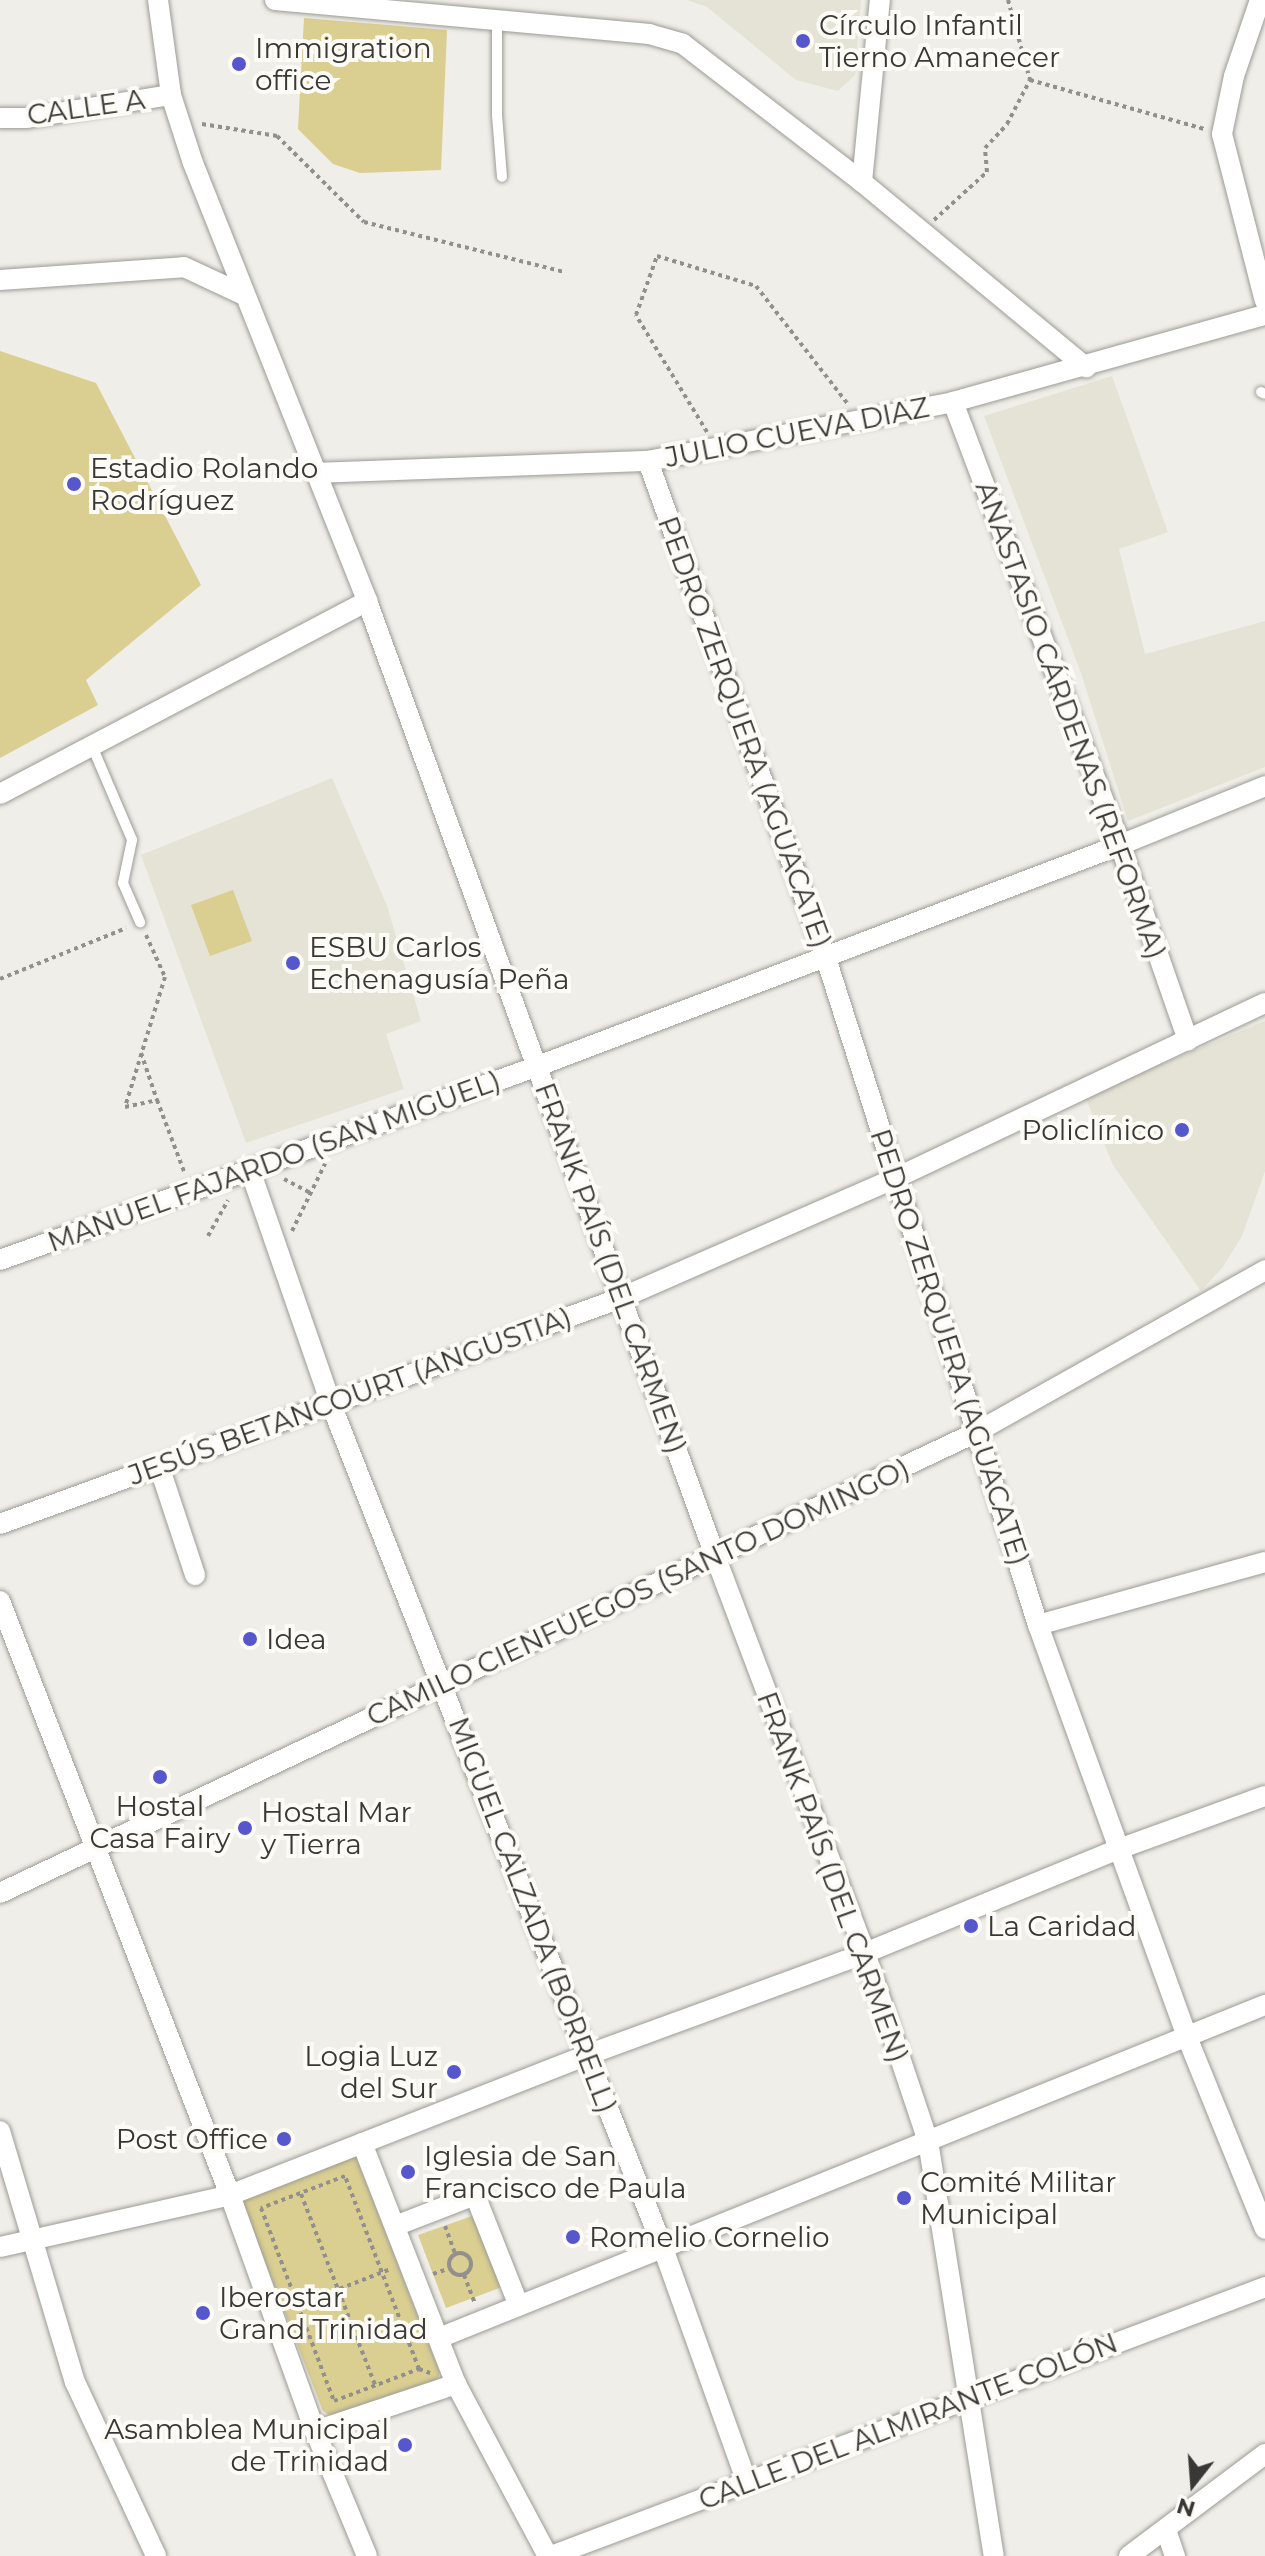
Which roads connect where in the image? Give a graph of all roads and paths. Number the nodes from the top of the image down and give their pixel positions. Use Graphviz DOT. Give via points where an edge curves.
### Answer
graph roads {
  1 [pos="158,0"];
  2 [pos="275,0"];
  3 [pos="880,0"];
  4 [pos="1008,0"];
  5 [pos="1260,0"];
  6 [pos="497,20"];
  7 [pos="1030,80"];
  8 [pos="171,95"];
  9 [pos="0,118"];
  10 [pos="179,121"];
  11 [pos="1222,134"];
  12 [pos="502,177"];
  13 [pos="862,182"];
  14 [pos="921,232"];
  15 [pos="565,272"];
  16 [pos="0,280"];
  17 [pos="244,295"];
  18 [pos="1265,301"];
  19 [pos="1265,315"];
  20 [pos="1086,367"];
  21 [pos="953,402"];
  22 [pos="860,420"];
  23 [pos="716,447"];
  24 [pos="648,461"];
  25 [pos="317,473"];
  26 [pos="367,601"];
  27 [pos="92,746"];
  28 [pos="1265,786"];
  29 [pos="0,794"];
  30 [pos="1120,845"];
  31 [pos="140,922"];
  32 [pos="826,958"];
  33 [pos="0,979"];
  34 [pos="1265,1003"];
  35 [pos="1188,1040"];
  36 [pos="141,1052"];
  37 [pos="538,1066"];
  38 [pos="157,1100"];
  39 [pos="337,1141"];
  40 [pos="246,1171"];
  41 [pos="896,1178"];
  42 [pos="192,1191"];
  43 [pos="208,1236"];
  44 [pos="279,1259"];
  45 [pos="0,1260"];
  46 [pos="1265,1270"];
  47 [pos="621,1298"];
  48 [pos="331,1404"];
  49 [pos="975,1433"];
  50 [pos="159,1466"];
  51 [pos="0,1524"];
  52 [pos="714,1553"];
  53 [pos="1265,1562"];
  54 [pos="195,1575"];
  55 [pos="0,1601"];
  56 [pos="1038,1625"];
  57 [pos="444,1685"];
  58 [pos="1265,1796"];
  59 [pos="96,1847"];
  60 [pos="1119,1849"];
  61 [pos="0,1893"];
  62 [pos="865,1953"];
  63 [pos="1265,2005"];
  64 [pos="1187,2037"];
  65 [pos="587,2055"];
  66 [pos="0,2131"];
  67 [pos="928,2141"];
  68 [pos="362,2143"];
  69 [pos="292,2171"];
  70 [pos="300,2193"];
  71 [pos="230,2195"];
  72 [pos="395,2226"];
  73 [pos="1265,2229"];
  74 [pos="447,2233"];
  75 [pos="31,2240"];
  76 [pos="0,2247"];
  77 [pos="663,2248"];
  78 [pos="455,2254"];
  79 [pos="409,2262"];
  80 [pos="450,2268"];
  81 [pos="382,2272"];
  82 [pos="433,2274"];
  83 [pos="464,2274"];
  84 [pos="1265,2287"];
  85 [pos="338,2289"];
  86 [pos="473,2298"];
  87 [pos="297,2305"];
  88 [pos="519,2306"];
  89 [pos="273,2314"];
  90 [pos="439,2338"];
  91 [pos="456,2384"];
  92 [pos="376,2385"];
  93 [pos="970,2398"];
  94 [pos="385,2408"];
  95 [pos="315,2431"];
  96 [pos="1265,2454"];
  97 [pos="747,2482"];
  98 [pos="1166,2530"];
  99 [pos="156,2556"];
  100 [pos="367,2556"];
  101 [pos="550,2556"];
  102 [pos="994,2556"];
  103 [pos="1129,2556"];
  104 [pos="1175,2556"];
  1 -- 8 [label="street, FRANK PAÍS (DEL CARMEN)"];
  2 -- 6 [label="street"];
  3 -- 13 [label="street"];
  4 -- 7 [label="path"];
  5 -- 11 [label="street" via="1234,76"];
  6 -- 12 [label="lane"];
  6 -- 13 [label="street" via="649,34 683,44"];
  7 -- 11 [label="path"];
  7 -- 14 [label="path" via="1007,124 985,148 987,172"];
  8 -- 9 [label="street, CALLE A"];
  8 -- 10 [label="street, FRANK PAÍS (DEL CARMEN)"];
  10 -- 15 [label="path" via="277,136 364,222"];
  10 -- 17 [label="street, FRANK PAÍS (DEL CARMEN)"];
  11 -- 18 [label="street"];
  13 -- 14 [label="street"];
  14 -- 20 [label="street"];
  16 -- 17 [label="street" via="184,267"];
  17 -- 25 [label="street, FRANK PAÍS (DEL CARMEN)"];
  19 -- 20 [label="street, JULIO CUEVA DIAZ"];
  20 -- 21 [label="street, JULIO CUEVA DIAZ"];
  21 -- 22 [label="street, JULIO CUEVA DIAZ"];
  21 -- 30 [label="street, ANASTASIO CÁRDENAS (REFORMA)"];
  22 -- 23 [label="street, JULIO CUEVA DIAZ"];
  22 -- 23 [label="path" via="756,286 657,256 636,315"];
  23 -- 24 [label="street, JULIO CUEVA DIAZ"];
  24 -- 25 [label="street, JULIO CUEVA DIAZ"];
  24 -- 32 [label="street, PEDRO ZERQUERA (AGUACATE)"];
  25 -- 26 [label="street, FRANK PAÍS (DEL CARMEN)"];
  26 -- 27 [label="street"];
  26 -- 37 [label="street, FRANK PAÍS (DEL CARMEN)"];
  27 -- 29 [label="street"];
  27 -- 31 [label="lane" via="132,840 123,883"];
  28 -- 30 [label="street, MANUEL FAJARDO (SAN MIGUEL)"];
  30 -- 32 [label="street, MANUEL FAJARDO (SAN MIGUEL)"];
  30 -- 35 [label="street, ANASTASIO CÁRDENAS (REFORMA)"];
  31 -- 33 [label="path"];
  31 -- 36 [label="path" via="165,977"];
  32 -- 37 [label="street, MANUEL FAJARDO (SAN MIGUEL)"];
  32 -- 41 [label="street, PEDRO ZERQUERA (AGUACATE)"];
  34 -- 35 [label="street, JESÚS BETANCOURT (ANGUSTIA)"];
  35 -- 41 [label="street, JESÚS BETANCOURT (ANGUSTIA)"];
  36 -- 38 [label="path"];
  36 -- 38 [label="path" via="125,1107"];
  37 -- 39 [label="street, MANUEL FAJARDO (SAN MIGUEL)"];
  37 -- 47 [label="street, FRANK PAÍS (DEL CARMEN)"];
  38 -- 42 [label="path"];
  39 -- 40 [label="street, MANUEL FAJARDO (SAN MIGUEL)"];
  39 -- 44 [label="path"];
  40 -- 42 [label="street, MANUEL FAJARDO (SAN MIGUEL)"];
  40 -- 43 [label="path"];
  40 -- 44 [label="street, MIGUEL CALZADA (BORRELL)"];
  41 -- 47 [label="street, JESÚS BETANCOURT (ANGUSTIA)"];
  41 -- 49 [label="street, PEDRO ZERQUERA (AGUACATE)"];
  42 -- 45 [label="street, MANUEL FAJARDO (SAN MIGUEL)"];
  44 -- 48 [label="street, MIGUEL CALZADA (BORRELL)"];
  46 -- 49 [label="street, CAMILO CIENFUEGOS (SANTO DOMINGO)"];
  47 -- 48 [label="street, JESÚS BETANCOURT (ANGUSTIA)"];
  47 -- 52 [label="street, FRANK PAÍS (DEL CARMEN)"];
  48 -- 50 [label="street, JESÚS BETANCOURT (ANGUSTIA)"];
  48 -- 57 [label="street, MIGUEL CALZADA (BORRELL)"];
  49 -- 52 [label="street, CAMILO CIENFUEGOS (SANTO DOMINGO)"];
  49 -- 56 [label="street, PEDRO ZERQUERA (AGUACATE)"];
  50 -- 51 [label="street, JESÚS BETANCOURT (ANGUSTIA)"];
  50 -- 54 [label="street"];
  52 -- 57 [label="street, CAMILO CIENFUEGOS (SANTO DOMINGO)"];
  52 -- 62 [label="street, FRANK PAÍS (DEL CARMEN)"];
  53 -- 56 [label="street"];
  55 -- 59 [label="street"];
  56 -- 60 [label="street, PEDRO ZERQUERA (AGUACATE)"];
  57 -- 59 [label="street, CAMILO CIENFUEGOS (SANTO DOMINGO)"];
  57 -- 65 [label="street, MIGUEL CALZADA (BORRELL)"];
  58 -- 60 [label="street"];
  59 -- 61 [label="street, CAMILO CIENFUEGOS (SANTO DOMINGO)"];
  59 -- 71 [label="street"];
  60 -- 62 [label="street"];
  60 -- 64 [label="street, PEDRO ZERQUERA (AGUACATE)"];
  62 -- 65 [label="street"];
  62 -- 67 [label="street, FRANK PAÍS (DEL CARMEN)"];
  63 -- 64 [label="street"];
  64 -- 67 [label="street"];
  64 -- 73 [label="street, PEDRO ZERQUERA (AGUACATE)"];
  65 -- 68 [label="street"];
  65 -- 77 [label="street, MIGUEL CALZADA (BORRELL)"];
  66 -- 75 [label="street"];
  67 -- 77 [label="street"];
  67 -- 93 [label="street, FRANK PAÍS (DEL CARMEN)"];
  68 -- 69 [label="street"];
  68 -- 72 [label="street"];
  69 -- 70 [label="path"];
  69 -- 71 [label="street"];
  70 -- 81 [label="path" via="345,2176"];
  70 -- 85 [label="path"];
  70 -- 87 [label="path" via="261,2208"];
  71 -- 75 [label="street"];
  71 -- 89 [label="street"];
  72 -- 79 [label="street"];
  72 -- 88 [label="street" via="475,2195"];
  74 -- 78 [label="path"];
  75 -- 76 [label="street"];
  75 -- 99 [label="street" via="75,2382"];
  77 -- 88 [label="street"];
  77 -- 97 [label="street, MIGUEL CALZADA (BORRELL)"];
  78 -- 80 [label="path"];
  78 -- 83 [label="path" via="470,2260"];
  79 -- 81 [label="path"];
  79 -- 90 [label="street"];
  80 -- 82 [label="path"];
  80 -- 83 [label="path"];
  81 -- 85 [label="path"];
  81 -- 92 [label="path" via="419,2369"];
  83 -- 86 [label="path"];
  84 -- 93 [label="street, CALLE DEL ALMIRANTE COLÓN"];
  85 -- 87 [label="path"];
  85 -- 92 [label="path"];
  87 -- 89 [label="path"];
  87 -- 92 [label="path" via="334,2401"];
  88 -- 90 [label="street"];
  89 -- 95 [label="street"];
  90 -- 91 [label="street"];
  91 -- 94 [label="street"];
  91 -- 101 [label="street"];
  92 -- 94 [label="path"];
  93 -- 97 [label="street, CALLE DEL ALMIRANTE COLÓN"];
  93 -- 102 [label="street, FRANK PAÍS (DEL CARMEN)"];
  94 -- 95 [label="street"];
  95 -- 100 [label="street"];
  96 -- 98 [label="street"];
  97 -- 101 [label="street, CALLE DEL ALMIRANTE COLÓN"];
  98 -- 103 [label="street"];
  98 -- 104 [label="street"];
}
